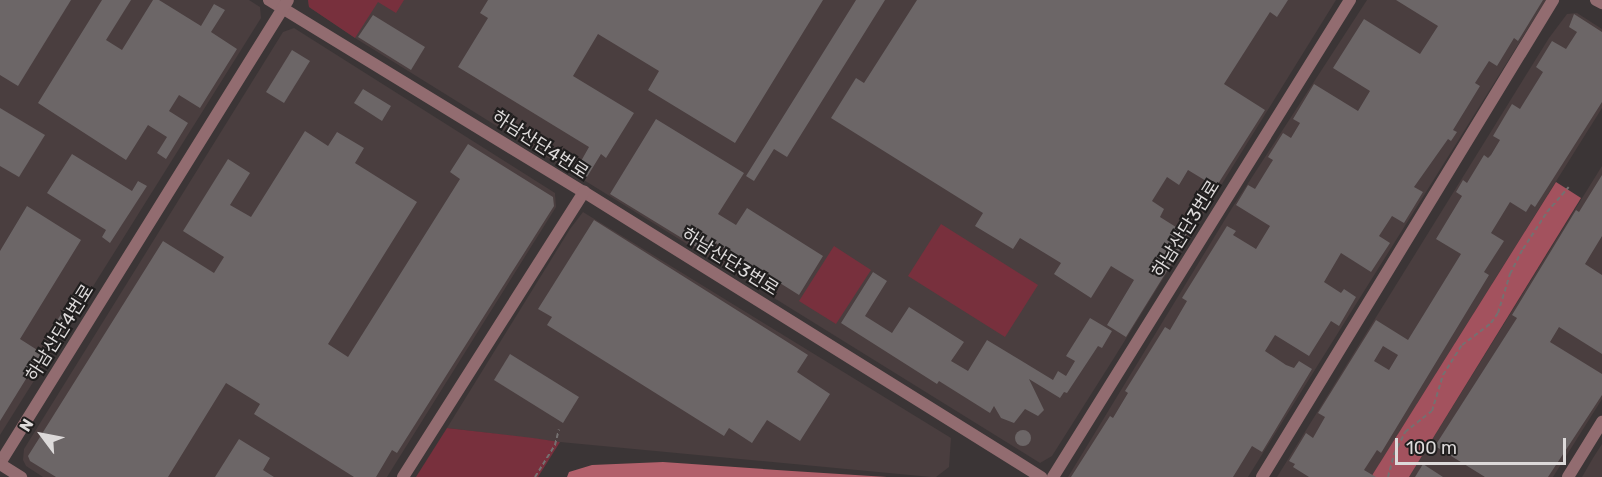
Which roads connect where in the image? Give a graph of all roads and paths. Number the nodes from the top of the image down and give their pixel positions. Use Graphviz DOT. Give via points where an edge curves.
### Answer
graph roads {
  1 [pos="269,0"];
  2 [pos="1350,0"];
  3 [pos="1553,0"];
  4 [pos="1596,0"];
  5 [pos="1602,3"];
  6 [pos="285,4"];
  7 [pos="1569,187"];
  8 [pos="584,192"];
  9 [pos="1602,422"];
  10 [pos="559,429"];
  11 [pos="0,464"];
  12 [pos="21,477"];
  13 [pos="403,477"];
  14 [pos="535,477"];
  15 [pos="1041,477"];
  16 [pos="1053,477"];
  17 [pos="1262,477"];
  18 [pos="1388,477"];
  19 [pos="1568,477"];
  1 -- 6 [label="street, 하남산단4번로"];
  2 -- 16 [label="street, 하남산단3번로"];
  3 -- 17 [label="street"];
  4 -- 5 [label="street"];
  6 -- 8 [label="street, 하남산단4번로"];
  6 -- 11 [label="street, 하남산단4번로"];
  7 -- 18 [label="path" via="1523,249 1510,274 1498,313 1462,345 1443,375 1432,411 1405,432"];
  8 -- 13 [label="street, 하남산단4번로"];
  8 -- 15 [label="street, 하남산단3번로"];
  9 -- 19 [label="street"];
  10 -- 14 [label="path" via="555,445"];
  11 -- 12 [label="street, 하남산단4번로"];
}
